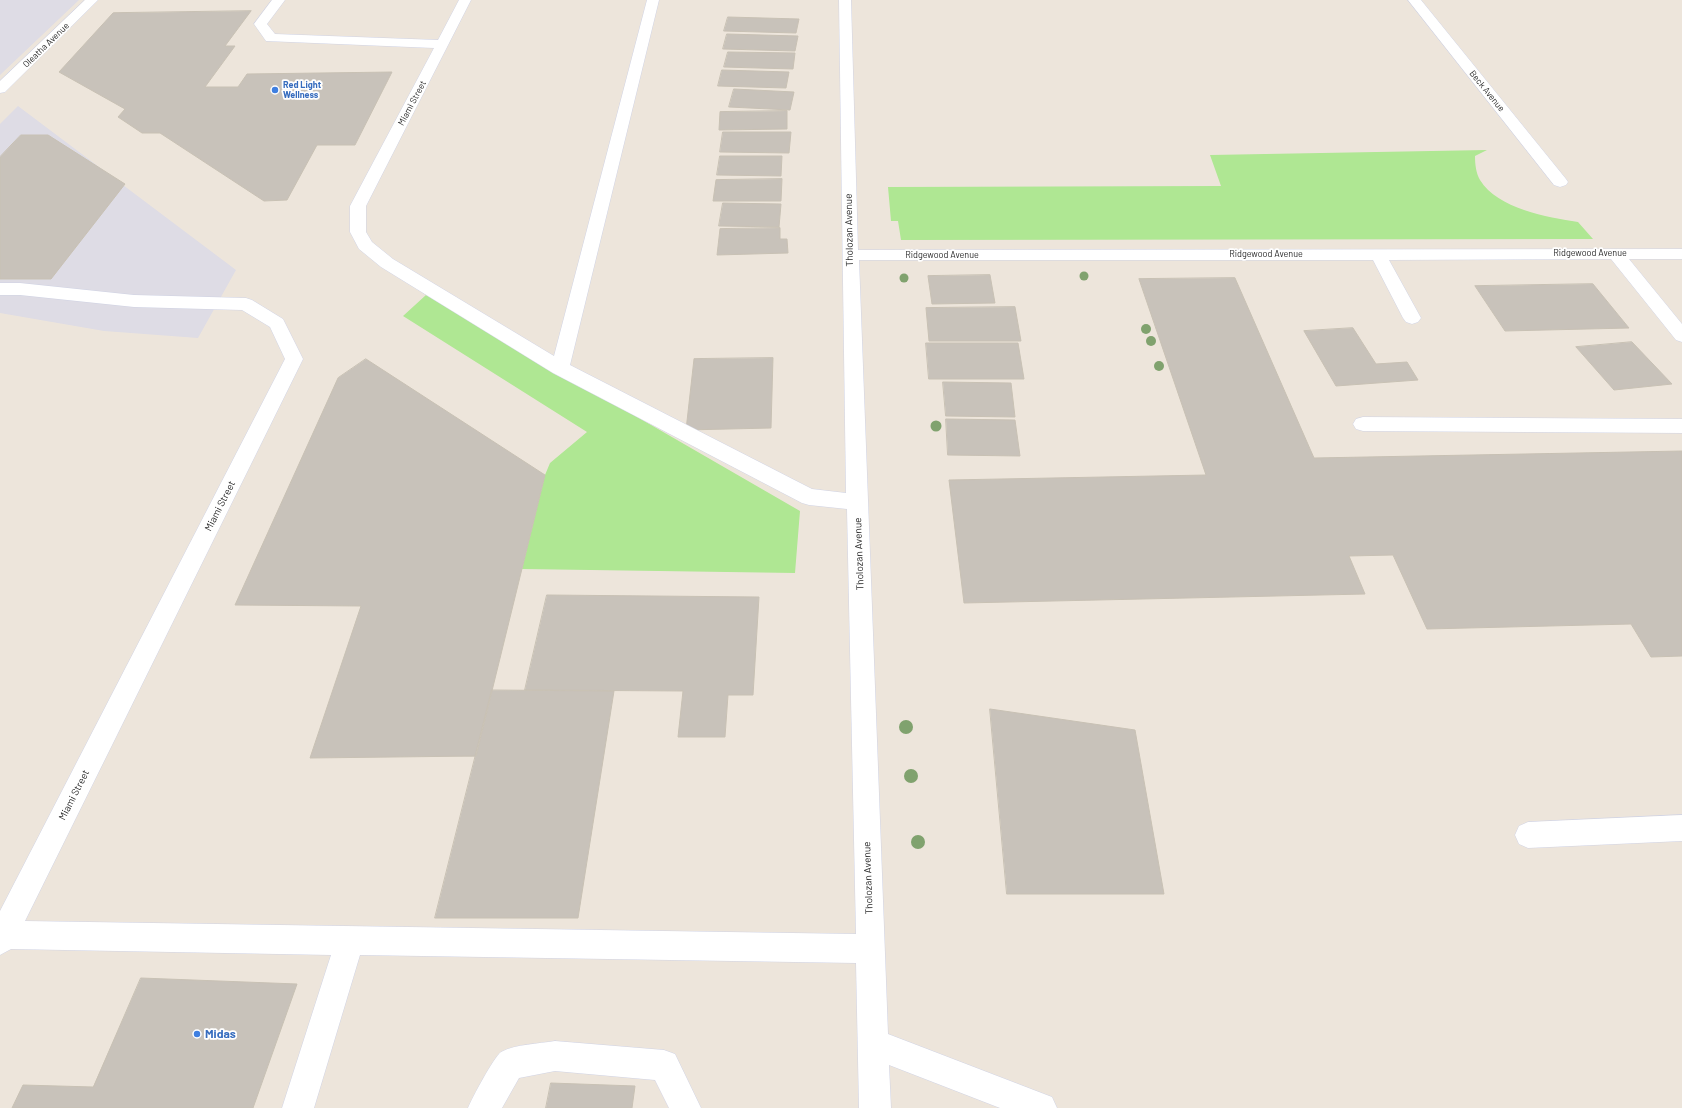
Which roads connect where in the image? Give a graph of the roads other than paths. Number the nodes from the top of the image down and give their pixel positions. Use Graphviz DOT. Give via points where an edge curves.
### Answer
graph roads {
  1 [pos="92,0"];
  2 [pos="279,0"];
  3 [pos="466,0"];
  4 [pos="653,0"];
  5 [pos="845,0"];
  6 [pos="1414,0"];
  7 [pos="442,44"];
  8 [pos="3,83"];
  9 [pos="1560,182"];
  10 [pos="1615,253"];
  11 [pos="1378,254"];
  12 [pos="1682,254"];
  13 [pos="850,255"];
  14 [pos="0,289"];
  15 [pos="1412,318"];
  16 [pos="1682,336"];
  17 [pos="560,368"];
  18 [pos="1363,424"];
  19 [pos="1682,426"];
  20 [pos="857,502"];
  21 [pos="1682,828"];
  22 [pos="1528,835"];
  23 [pos="1,937"];
  24 [pos="350,941"];
  25 [pos="870,949"];
  26 [pos="873,1044"];
  27 [pos="298,1108"];
  28 [pos="484,1108"];
  29 [pos="685,1108"];
  30 [pos="875,1108"];
  31 [pos="1041,1108"];
  1 -- 8 [label="street, Oleatha Avenue"];
  2 -- 7 [label="street" via="260,24 271,38"];
  3 -- 7 [label="street, Miami Street"];
  4 -- 17 [label="street"];
  5 -- 13 [label="street, Tholozan Avenue"];
  6 -- 9 [label="street, Beck Avenue"];
  7 -- 17 [label="street, Miami Street" via="358,206 358,232 365,245 387,263"];
  10 -- 11 [label="street, Ridgewood Avenue"];
  10 -- 12 [label="street, Ridgewood Avenue"];
  10 -- 16 [label="street"];
  11 -- 13 [label="street, Ridgewood Avenue"];
  11 -- 15 [label="street"];
  13 -- 20 [label="street, Tholozan Avenue"];
  14 -- 23 [label="street, Miami Street" via="134,301 246,304 277,324 294,359"];
  17 -- 20 [label="street" via="809,497"];
  18 -- 19 [label="street"];
  20 -- 25 [label="street, Tholozan Avenue"];
  21 -- 22 [label="street"];
  23 -- 24 [label="street"];
  24 -- 25 [label="street"];
  24 -- 27 [label="street"];
  25 -- 26 [label="street, Tholozan Avenue"];
  26 -- 30 [label="street, Tholozan Avenue"];
  26 -- 31 [label="street"];
  28 -- 29 [label="street" via="510,1064 555,1056 664,1065"];
}
